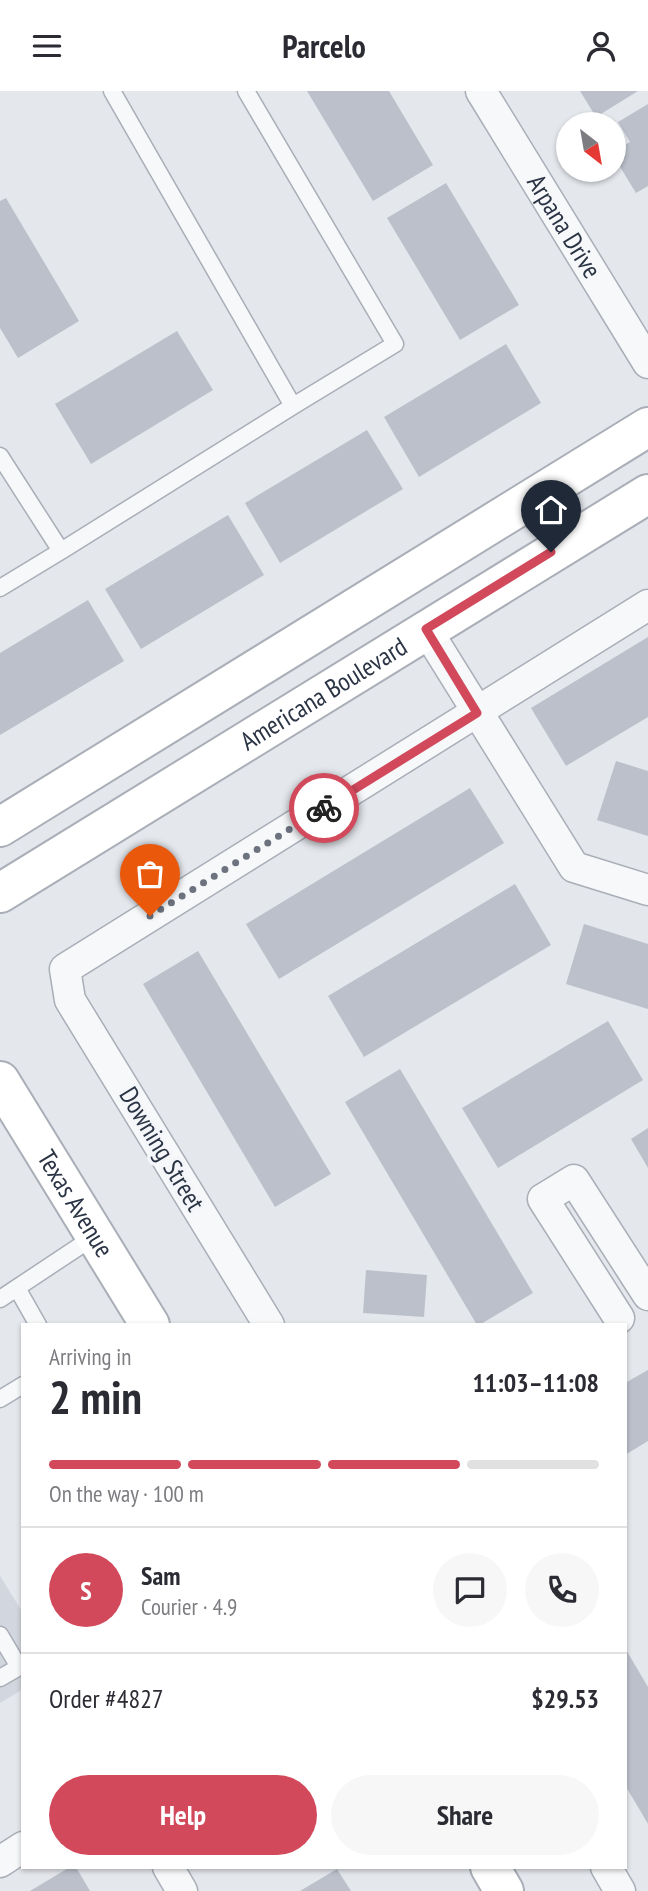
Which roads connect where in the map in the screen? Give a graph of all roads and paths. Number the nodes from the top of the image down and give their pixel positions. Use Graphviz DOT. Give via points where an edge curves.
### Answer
graph roads {
  1 [pos="112,91"];
  2 [pos="246,91"];
  3 [pos="481,91"];
  4 [pos="648,363"];
  5 [pos="293,406"];
  6 [pos="648,427"];
  7 [pos="0,456"];
  8 [pos="648,493"];
  9 [pos="61,551"];
  10 [pos="0,588"];
  11 [pos="648,605"];
  12 [pos="426,629"];
  13 [pos="477,713"];
  14 [pos="0,827"];
  15 [pos="648,890"];
  16 [pos="0,893"];
  17 [pos="0,1081"];
  18 [pos="95,1236"];
  19 [pos="6,1291"];
  20 [pos="648,1295"];
  21 [pos="648,1301"];
  22 [pos="614,1322"];
  23 [pos="36,1323"];
  24 [pos="149,1323"];
  25 [pos="268,1323"];
  26 [pos="21,1386"];
  27 [pos="0,1399"];
  28 [pos="0,1635"];
  29 [pos="0,1678"];
  30 [pos="21,1848"];
  31 [pos="0,1862"];
  32 [pos="169,1869"];
  33 [pos="491,1869"];
  34 [pos="607,1869"];
  35 [pos="182,1891"];
  36 [pos="504,1891"];
  37 [pos="620,1891"];
  1 -- 5 [label="lane"];
  2 -- 5 [label="lane" via="395,344"];
  3 -- 4 [label="street, Arpana Drive"];
  5 -- 9 [label="lane"];
  6 -- 14 [label="main road"];
  7 -- 9 [label="lane"];
  8 -- 12 [label="main road, Americana Boulevard"];
  9 -- 10 [label="lane"];
  11 -- 13 [label="street"];
  12 -- 13 [label="street"];
  12 -- 16 [label="main road, Americana Boulevard"];
  13 -- 15 [label="street" via="574,867"];
  13 -- 25 [label="street, Downing Street" via="65,969 70,1000"];
  17 -- 18 [label="main road, Texas Avenue"];
  18 -- 19 [label="lane"];
  18 -- 24 [label="main road, Texas Avenue"];
  19 -- 23 [label="lane"];
  20 -- 22 [label="street" via="574,1180 543,1199"];
  21 -- 22 [label="street"];
  26 -- 27 [label="lane"];
  28 -- 29 [label="lane" via="19,1667"];
  30 -- 31 [label="street"];
  32 -- 35 [label="street"];
  33 -- 36 [label="main road"];
  34 -- 37 [label="street"];
}
